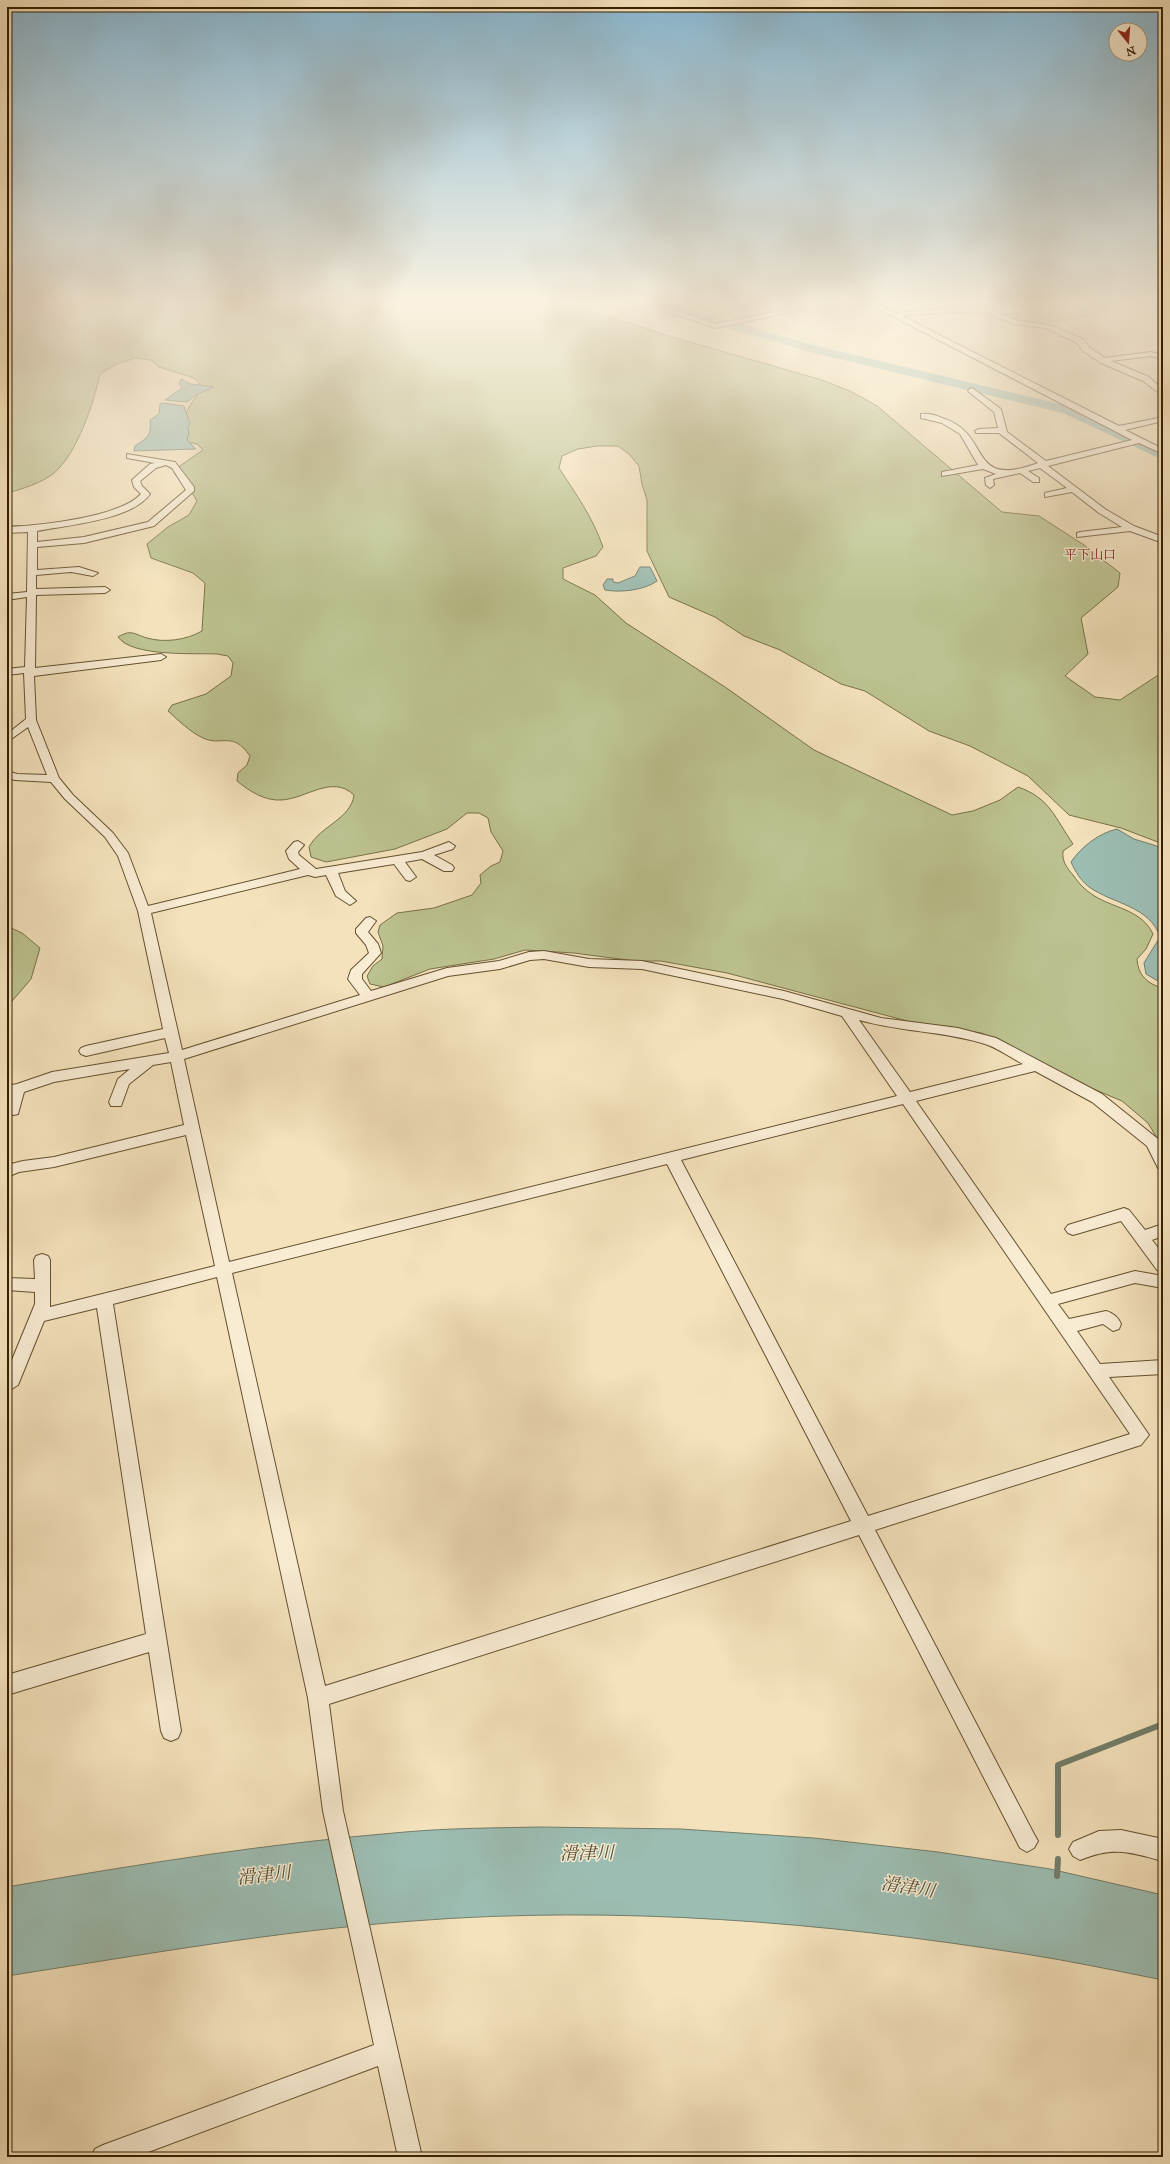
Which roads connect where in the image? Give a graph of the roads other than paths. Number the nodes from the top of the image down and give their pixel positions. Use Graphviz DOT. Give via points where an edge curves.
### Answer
graph roads {
  1 [pos="987,402"];
  2 [pos="1065,402"];
  3 [pos="924,416"];
  4 [pos="1163,419"];
  5 [pos="1118,429"];
  6 [pos="1002,430"];
  7 [pos="979,431"];
  8 [pos="1135,441"];
  9 [pos="1163,452"];
  10 [pos="130,456"];
  11 [pos="169,463"];
  12 [pos="1042,464"];
  13 [pos="943,465"];
  14 [pos="984,466"];
  15 [pos="1022,470"];
  16 [pos="959,471"];
  17 [pos="945,474"];
  18 [pos="1007,475"];
  19 [pos="1036,480"];
  20 [pos="990,485"];
  21 [pos="1073,489"];
  22 [pos="1048,495"];
  23 [pos="1131,528"];
  24 [pos="33,529"];
  25 [pos="7,530"];
  26 [pos="1080,535"];
  27 [pos="1163,540"];
  28 [pos="32,545"];
  29 [pos="32,573"];
  30 [pos="93,573"];
  31 [pos="113,582"];
  32 [pos="105,590"];
  33 [pos="82,591"];
  34 [pos="32,594"];
  35 [pos="7,597"];
  36 [pos="161,657"];
  37 [pos="30,671"];
  38 [pos="7,672"];
  39 [pos="30,720"];
  40 [pos="7,739"];
  41 [pos="7,774"];
  42 [pos="54,779"];
  43 [pos="298,845"];
  44 [pos="449,846"];
  45 [pos="424,855"];
  46 [pos="397,860"];
  47 [pos="448,868"];
  48 [pos="309,871"];
  49 [pos="331,872"];
  50 [pos="410,877"];
  51 [pos="350,901"];
  52 [pos="144,911"];
  53 [pos="370,921"];
  54 [pos="368,998"];
  55 [pos="848,1014"];
  56 [pos="170,1032"];
  57 [pos="86,1051"];
  58 [pos="175,1057"];
  59 [pos="149,1061"];
  60 [pos="1035,1066"];
  61 [pos="11,1090"];
  62 [pos="907,1099"];
  63 [pos="116,1102"];
  64 [pos="13,1110"];
  65 [pos="191,1129"];
  66 [pos="672,1158"];
  67 [pos="1163,1164"];
  68 [pos="7,1172"];
  69 [pos="1073,1229"];
  70 [pos="1163,1230"];
  71 [pos="1141,1238"];
  72 [pos="42,1260"];
  73 [pos="1163,1266"];
  74 [pos="222,1270"];
  75 [pos="1163,1282"];
  76 [pos="7,1284"];
  77 [pos="42,1286"];
  78 [pos="104,1299"];
  79 [pos="1047,1301"];
  80 [pos="38,1316"];
  81 [pos="1113,1324"];
  82 [pos="1065,1327"];
  83 [pos="1163,1366"];
  84 [pos="1096,1371"];
  85 [pos="7,1385"];
  86 [pos="864,1526"];
  87 [pos="157,1640"];
  88 [pos="7,1685"];
  89 [pos="318,1698"];
  90 [pos="171,1731"];
  91 [pos="1027,1841"];
  92 [pos="1080,1849"];
  93 [pos="1163,1850"];
  94 [pos="387,2051"];
  95 [pos="108,2156"];
  96 [pos="410,2157"];
  1 -- 6 [label="street" via="998,411"];
  2 -- 5 [label="street"];
  3 -- 14 [label="street" via="942,420 959,429 968,438"];
  4 -- 5 [label="street"];
  5 -- 8 [label="street"];
  6 -- 7 [label="street"];
  6 -- 12 [label="street" via="1009,440"];
  8 -- 9 [label="street"];
  8 -- 12 [label="street"];
  10 -- 11 [label="street" via="140,460"];
  11 -- 24 [label="street" via="154,466 136,480 138,487 146,494 124,510"];
  11 -- 28 [label="street" via="176,466 179,476 190,490 151,524 84,540"];
  12 -- 15 [label="street"];
  12 -- 21 [label="street"];
  13 -- 16 [label="street" via="951,465"];
  14 -- 16 [label="street"];
  14 -- 18 [label="street"];
  15 -- 18 [label="street"];
  15 -- 19 [label="street"];
  16 -- 17 [label="street"];
  18 -- 20 [label="street" via="989,478"];
  21 -- 22 [label="street"];
  21 -- 23 [label="street" via="1102,511"];
  23 -- 26 [label="street"];
  23 -- 27 [label="street"];
  24 -- 25 [label="street"];
  24 -- 28 [label="street"];
  28 -- 29 [label="street"];
  29 -- 30 [label="street" via="80,570"];
  29 -- 34 [label="street"];
  31 -- 33 [label="street"];
  32 -- 33 [label="street"];
  33 -- 34 [label="street"];
  34 -- 35 [label="street"];
  34 -- 37 [label="street"];
  36 -- 37 [label="street"];
  37 -- 38 [label="street"];
  37 -- 39 [label="street"];
  39 -- 40 [label="street"];
  39 -- 42 [label="street"];
  41 -- 42 [label="street" via="15,777"];
  42 -- 52 [label="street" via="109,835 124,856"];
  43 -- 48 [label="street" via="292,851 292,856"];
  44 -- 45 [label="street"];
  45 -- 46 [label="street"];
  45 -- 47 [label="street"];
  46 -- 49 [label="street"];
  46 -- 50 [label="street"];
  48 -- 49 [label="street"];
  48 -- 52 [label="street"];
  49 -- 51 [label="street" via="340,893"];
  52 -- 56 [label="street"];
  53 -- 54 [label="street" via="362,929 362,933 372,944 375,953 356,973 355,979"];
  54 -- 55 [label="street" via="447,972 500,965 529,956 544,955 589,963 642,965 757,989"];
  54 -- 58 [label="street"];
  55 -- 60 [label="street" via="898,1026 977,1037 991,1041"];
  55 -- 62 [label="street"];
  56 -- 57 [label="street"];
  56 -- 58 [label="street"];
  58 -- 59 [label="street"];
  58 -- 65 [label="street"];
  59 -- 61 [label="street" via="52,1077"];
  59 -- 63 [label="street" via="123,1082"];
  60 -- 62 [label="street"];
  60 -- 67 [label="street" via="1102,1101 1153,1143"];
  61 -- 64 [label="street"];
  62 -- 66 [label="street"];
  62 -- 79 [label="street"];
  65 -- 68 [label="street" via="54,1162 20,1166"];
  65 -- 74 [label="street"];
  66 -- 74 [label="street"];
  66 -- 86 [label="street"];
  69 -- 71 [label="street" via="1124,1214"];
  70 -- 71 [label="street"];
  71 -- 73 [label="street"];
  72 -- 77 [label="street"];
  74 -- 78 [label="street"];
  74 -- 89 [label="street"];
  75 -- 79 [label="street" via="1135,1277"];
  76 -- 77 [label="street"];
  77 -- 80 [label="street" via="43,1304"];
  78 -- 80 [label="street"];
  78 -- 87 [label="street"];
  79 -- 82 [label="street"];
  80 -- 85 [label="street" via="12,1380"];
  81 -- 82 [label="street" via="1106,1317"];
  82 -- 84 [label="street"];
  83 -- 84 [label="street"];
  84 -- 86 [label="street" via="1140,1435 1135,1440"];
  86 -- 89 [label="street"];
  86 -- 91 [label="street"];
  87 -- 88 [label="street"];
  87 -- 90 [label="street"];
  89 -- 94 [label="street" via="335,1819"];
  92 -- 93 [label="street" via="1089,1843 1104,1840"];
  94 -- 95 [label="street"];
  94 -- 96 [label="street"];
}
